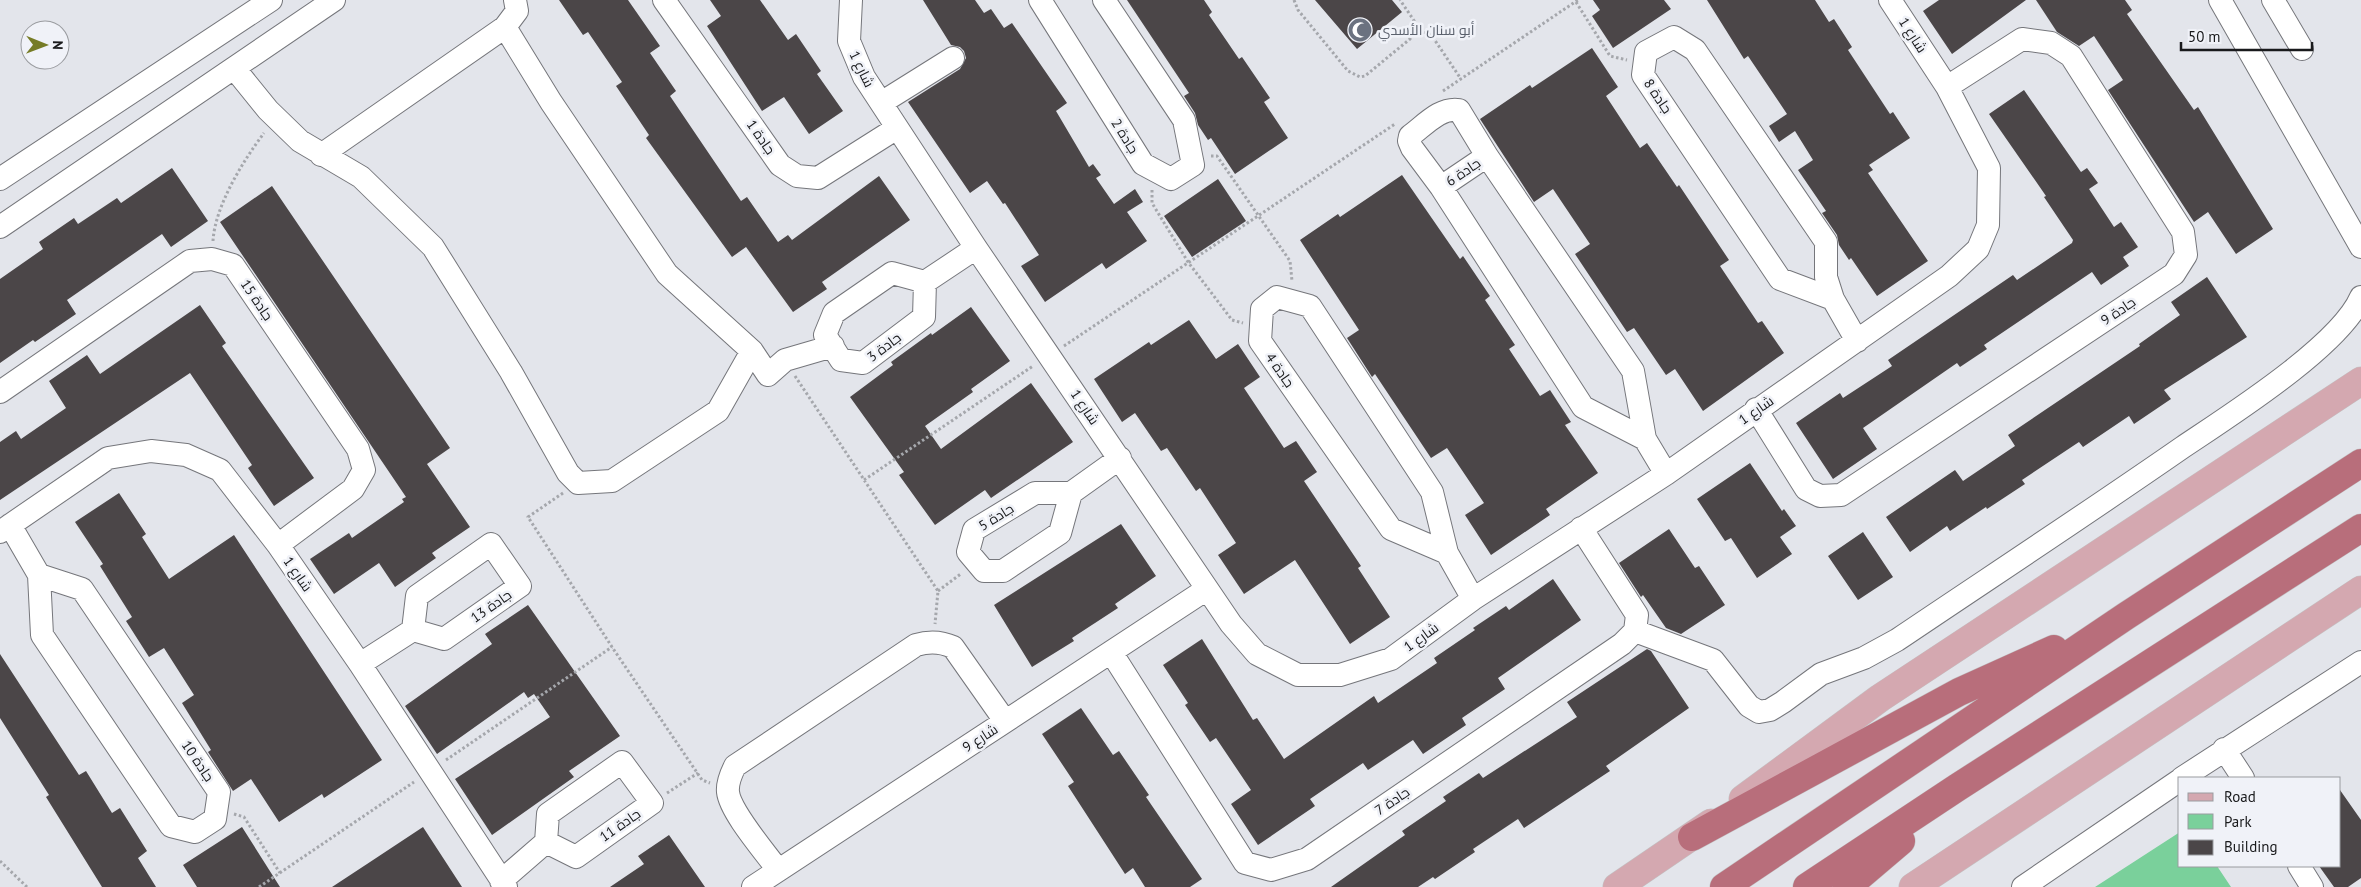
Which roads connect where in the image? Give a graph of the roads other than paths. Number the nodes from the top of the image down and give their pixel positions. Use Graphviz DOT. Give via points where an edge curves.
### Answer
graph roads {
  1 [pos="271,0"];
  2 [pos="334,0"];
  3 [pos="515,0"];
  4 [pos="664,0"];
  5 [pos="851,0"];
  6 [pos="1040,0"];
  7 [pos="1104,0"];
  8 [pos="1890,0"];
  9 [pos="2220,0"];
  10 [pos="2273,0"];
  11 [pos="505,27"];
  12 [pos="2302,49"];
  13 [pos="953,58"];
  14 [pos="234,68"];
  15 [pos="1947,86"];
  16 [pos="881,103"];
  17 [pos="897,128"];
  18 [pos="321,155"];
  19 [pos="1487,156"];
  20 [pos="0,179"];
  21 [pos="1440,187"];
  22 [pos="0,226"];
  23 [pos="2361,247"];
  24 [pos="976,248"];
  25 [pos="925,282"];
  26 [pos="2361,297"];
  27 [pos="1832,299"];
  28 [pos="1857,341"];
  29 [pos="833,346"];
  30 [pos="752,351"];
  31 [pos="2361,381"];
  32 [pos="0,392"];
  33 [pos="1756,409"];
  34 [pos="1645,439"];
  35 [pos="1120,458"];
  36 [pos="2361,463"];
  37 [pos="1666,474"];
  38 [pos="1071,493"];
  39 [pos="5,528"];
  40 [pos="1581,528"];
  41 [pos="2361,528"];
  42 [pos="278,545"];
  43 [pos="1447,553"];
  44 [pos="39,575"];
  45 [pos="1207,589"];
  46 [pos="2361,590"];
  47 [pos="1473,599"];
  48 [pos="2126,616"];
  49 [pos="413,630"];
  50 [pos="1635,631"];
  51 [pos="1111,652"];
  52 [pos="2361,662"];
  53 [pos="360,664"];
  54 [pos="1005,721"];
  55 [pos="2224,749"];
  56 [pos="2184,777"];
  57 [pos="2242,777"];
  58 [pos="2178,781"];
  59 [pos="1958,787"];
  60 [pos="1692,837"];
  61 [pos="546,842"];
  62 [pos="2300,867"];
  63 [pos="778,870"];
  64 [pos="504,884"];
  65 [pos="753,887"];
  66 [pos="1617,887"];
  67 [pos="1724,887"];
  68 [pos="1807,887"];
  69 [pos="1847,887"];
  70 [pos="1913,887"];
  71 [pos="2023,887"];
  72 [pos="2312,887"];
  1 -- 20 [label="street"];
  2 -- 14 [label="street"];
  3 -- 11 [label="street" via="517,11"];
  4 -- 17 [label="street, جادة 1" via="780,164 798,176 818,178"];
  5 -- 16 [label="street, شارع 1" via="849,41 864,77"];
  6 -- 7 [label="street, جادة 2" via="1143,164 1171,178 1192,165 1184,120"];
  8 -- 15 [label="street, شارع 1"];
  9 -- 23 [label="street"];
  10 -- 12 [label="street"];
  11 -- 18 [label="street"];
  11 -- 30 [label="street" via="551,102 667,274"];
  13 -- 16 [label="street"];
  14 -- 18 [label="street" via="275,118"];
  14 -- 22 [label="street"];
  15 -- 28 [label="street, شارع 1" via="1989,168 1988,225 1978,249 1949,276"];
  15 -- 33 [label="street, جادة 9" via="2022,39 2051,42 2071,56 2183,232 2186,255 2174,274 1841,495 1820,496 1806,489"];
  16 -- 17 [label="street, شارع 1"];
  17 -- 24 [label="street, شارع 1"];
  18 -- 30 [label="street" via="361,178 433,247 511,372 568,473 578,482 612,481 718,411"];
  19 -- 21 [label="street, جادة 6"];
  19 -- 21 [label="street" via="1459,110 1443,111 1410,136 1409,142"];
  19 -- 34 [label="street, جادة 6" via="1633,371"];
  21 -- 34 [label="street, جادة 6" via="1583,407"];
  24 -- 25 [label="street"];
  24 -- 35 [label="street, شارع 1"];
  25 -- 29 [label="street" via="892,272 834,313 825,335"];
  25 -- 29 [label="street, جادة 3" via="924,317 863,363 841,360"];
  26 -- 50 [label="street" via="2342,324 2320,346 2261,393 1897,640 1864,658 1821,674 1770,710 1759,712 1749,706 1713,660"];
  27 -- 27 [label="street, جادة 8" via="1826,277 1826,242 1695,50 1674,37 1646,52 1643,75 1780,279"];
  27 -- 28 [label="street, جادة 8"];
  28 -- 33 [label="street, شارع 1"];
  29 -- 30 [label="street" via="785,360 768,375"];
  31 -- 60 [label="main road" via="1880,698"];
  32 -- 42 [label="street, جادة 15" via="190,261 212,259 233,265 358,449 364,470 353,489"];
  33 -- 37 [label="street, شارع 1"];
  34 -- 37 [label="street, جادة 6"];
  35 -- 38 [label="street"];
  35 -- 45 [label="street, شارع 1"];
  36 -- 48 [label="highway"];
  37 -- 40 [label="street, شارع 1"];
  38 -- 38 [label="street, جادة 5" via="1060,533 1003,571 984,571 968,552 974,530 1034,492"];
  39 -- 42 [label="street, شارع 1" via="108,458 151,451 186,455 220,470"];
  39 -- 44 [label="street"];
  40 -- 47 [label="street, شارع 1"];
  40 -- 50 [label="street" via="1637,615"];
  41 -- 59 [label="highway"];
  42 -- 53 [label="street, شارع 1"];
  43 -- 43 [label="street, جادة 4" via="1432,492 1310,306 1277,298 1262,309 1260,341 1391,529"];
  43 -- 47 [label="street"];
  44 -- 44 [label="street, جادة 10" via="42,635 171,826 195,832 215,820 219,792 82,589"];
  45 -- 47 [label="street, شارع 1" via="1257,654 1298,675 1340,675 1391,659"];
  45 -- 51 [label="street, شارع 9"];
  46 -- 70 [label="main road"];
  48 -- 60 [label="highway" via="1959,692"];
  48 -- 67 [label="highway"];
  49 -- 49 [label="street, جادة 13" via="417,596 491,544 520,586 444,639"];
  49 -- 53 [label="street"];
  50 -- 51 [label="street, جادة 7" via="1622,644 1307,859 1271,870 1245,862"];
  51 -- 54 [label="street, شارع 9"];
  52 -- 55 [label="street"];
  53 -- 64 [label="street, شارع 1"];
  54 -- 63 [label="street, شارع 9"];
  54 -- 63 [label="street" via="953,647 943,642 916,645 735,766 728,782 732,806"];
  55 -- 56 [label="street"];
  55 -- 57 [label="street"];
  58 -- 71 [label="street"];
  59 -- 68 [label="highway"];
  59 -- 69 [label="highway" via="1882,860"];
  60 -- 66 [label="main road"];
  61 -- 61 [label="street, جادة 11" via="548,814 622,762 652,803 576,856"];
  61 -- 64 [label="street"];
  62 -- 72 [label="street"];
  63 -- 65 [label="street, شارع 9"];
}
